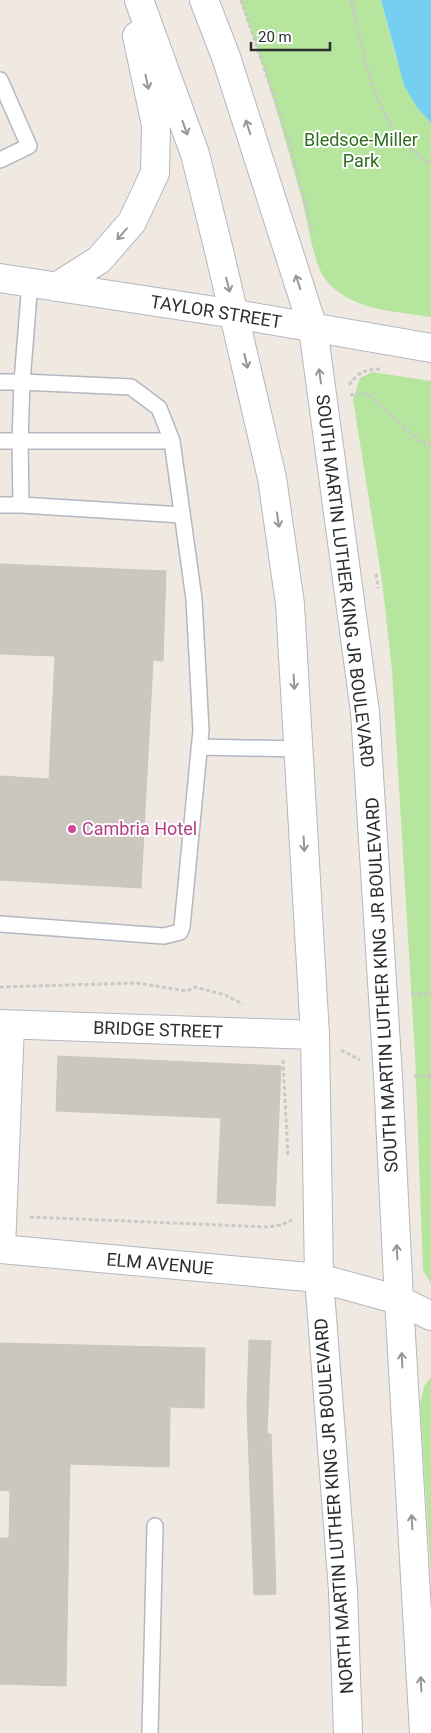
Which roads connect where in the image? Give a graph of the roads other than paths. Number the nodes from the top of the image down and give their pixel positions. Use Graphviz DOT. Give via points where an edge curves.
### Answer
graph roads {
  1 [pos="129,0"];
  2 [pos="139,0"];
  3 [pos="204,0"];
  4 [pos="0,80"];
  5 [pos="0,160"];
  6 [pos="0,278"];
  7 [pos="43,285"];
  8 [pos="235,314"];
  9 [pos="313,328"];
  10 [pos="431,348"];
  11 [pos="0,382"];
  12 [pos="22,382"];
  13 [pos="0,441"];
  14 [pos="20,441"];
  15 [pos="172,441"];
  16 [pos="0,505"];
  17 [pos="21,506"];
  18 [pos="182,515"];
  19 [pos="199,747"];
  20 [pos="298,749"];
  21 [pos="0,924"];
  22 [pos="5,1024"];
  23 [pos="316,1035"];
  24 [pos="0,1250"];
  25 [pos="319,1278"];
  26 [pos="399,1300"];
  27 [pos="431,1316"];
  28 [pos="155,1526"];
  29 [pos="150,1733"];
  30 [pos="348,1733"];
  31 [pos="424,1733"];
  1 -- 7 [label="main road, one-way" via="156,125 156,173 132,222 99,260"];
  2 -- 8 [label="main road, one-way" via="195,154"];
  9 -- 3 [label="main road, SOUTH MARTIN LUTHER KING JR BOULEVARD, one-way" via="226,57"];
  4 -- 5 [label="lane" via="29,146"];
  6 -- 7 [label="main road, TAYLOR STREET"];
  7 -- 8 [label="main road, TAYLOR STREET"];
  7 -- 12 [label="lane"];
  8 -- 9 [label="main road, TAYLOR STREET"];
  8 -- 20 [label="main road, one-way" via="272,478 290,604"];
  9 -- 10 [label="main road, TAYLOR STREET"];
  26 -- 9 [label="main road, SOUTH MARTIN LUTHER KING JR BOULEVARD, one-way" via="365,712"];
  11 -- 12 [label="lane"];
  12 -- 14 [label="lane"];
  12 -- 15 [label="lane" via="132,387 160,408"];
  13 -- 14 [label="lane"];
  14 -- 15 [label="lane"];
  14 -- 17 [label="lane"];
  15 -- 18 [label="lane"];
  16 -- 17 [label="lane"];
  17 -- 18 [label="lane"];
  18 -- 19 [label="lane" via="194,599 201,730"];
  19 -- 20 [label="lane"];
  19 -- 21 [label="lane" via="180,932 164,936"];
  20 -- 23 [label="main road, one-way"];
  22 -- 23 [label="main road, BRIDGE STREET"];
  22 -- 24 [label="main road"];
  23 -- 25 [label="main road"];
  24 -- 25 [label="main road, ELM AVENUE"];
  25 -- 26 [label="main road, ELM AVENUE"];
  25 -- 30 [label="main road, NORTH MARTIN LUTHER KING JR BOULEVARD" via="343,1591"];
  26 -- 27 [label="main road, ELM AVENUE"];
  31 -- 26 [label="main road, one-way"];
  28 -- 29 [label="lane"];
}
